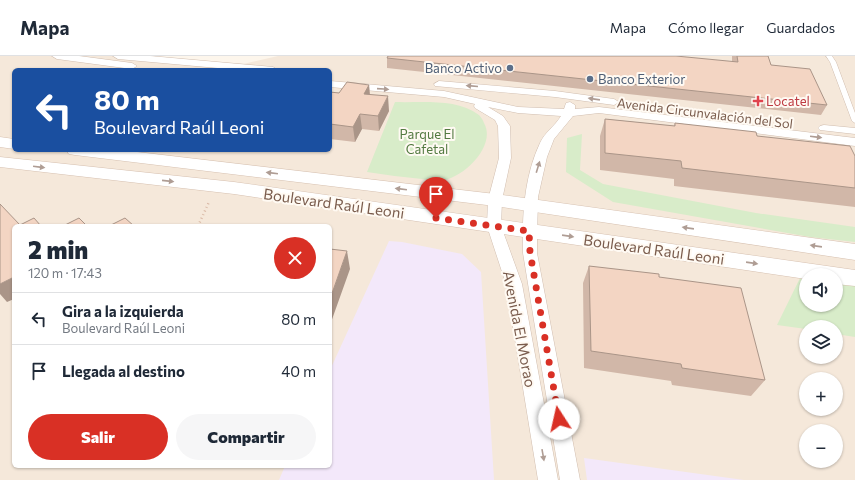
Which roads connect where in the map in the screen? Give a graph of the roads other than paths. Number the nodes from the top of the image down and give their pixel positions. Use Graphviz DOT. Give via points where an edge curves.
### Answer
graph roads {
  1 [pos="57,56"];
  2 [pos="118,56"];
  3 [pos="829,56"];
  4 [pos="171,67"];
  5 [pos="205,68"];
  6 [pos="332,75"];
  7 [pos="332,84"];
  8 [pos="511,90"];
  9 [pos="555,94"];
  10 [pos="495,109"];
  11 [pos="569,113"];
  12 [pos="855,121"];
  13 [pos="855,131"];
  14 [pos="0,142"];
  15 [pos="855,142"];
  16 [pos="12,144"];
  17 [pos="91,152"];
  18 [pos="0,162"];
  19 [pos="495,200"];
  20 [pos="530,205"];
  21 [pos="494,226"];
  22 [pos="529,231"];
  23 [pos="855,252"];
  24 [pos="799,270"];
  25 [pos="843,277"];
  26 [pos="855,278"];
  27 [pos="548,480"];
  28 [pos="570,480"];
  1 -- 4 [label="street" via="110,64"];
  2 -- 4 [label="street"];
  3 -- 12 [label="lane" via="834,62"];
  4 -- 5 [label="street"];
  8 -- 6 [label="street, Avenida Circunvalación del Sol, one-way"];
  7 -- 10 [label="street, Avenida Circunvalación del Sol, one-way" via="459,96"];
  8 -- 9 [label="street, Avenida Circunvalación del Sol"];
  8 -- 10 [label="street" via="500,99"];
  9 -- 11 [label="street" via="570,101"];
  13 -- 9 [label="street, Avenida Circunvalación del Sol, one-way"];
  10 -- 11 [label="street, Avenida Circunvalación del Sol"];
  10 -- 19 [label="street, Avenida Circunvalación del Sol" via="503,122 505,138 505,158"];
  11 -- 15 [label="street, Avenida Circunvalación del Sol, one-way" via="599,110"];
  20 -- 11 [label="street, one-way" via="546,142"];
  14 -- 16 [label="main road"];
  19 -- 17 [label="main road, Boulevard Raúl Leoni, one-way"];
  18 -- 21 [label="main road, Boulevard Raúl Leoni, one-way" via="234,188"];
  19 -- 20 [label="main road, Boulevard Raúl Leoni"];
  19 -- 21 [label="street, Avenida Circunvalación del Sol"];
  20 -- 22 [label="street, Avenida El Morao"];
  23 -- 20 [label="main road, Boulevard Raúl Leoni, one-way"];
  21 -- 22 [label="main road, Boulevard Raúl Leoni"];
  21 -- 27 [label="street, Avenida El Morao, one-way" via="514,284"];
  22 -- 24 [label="main road, Boulevard Raúl Leoni, one-way"];
  22 -- 28 [label="street, Avenida El Morao" via="530,252"];
  25 -- 26 [label="main road"];
}
